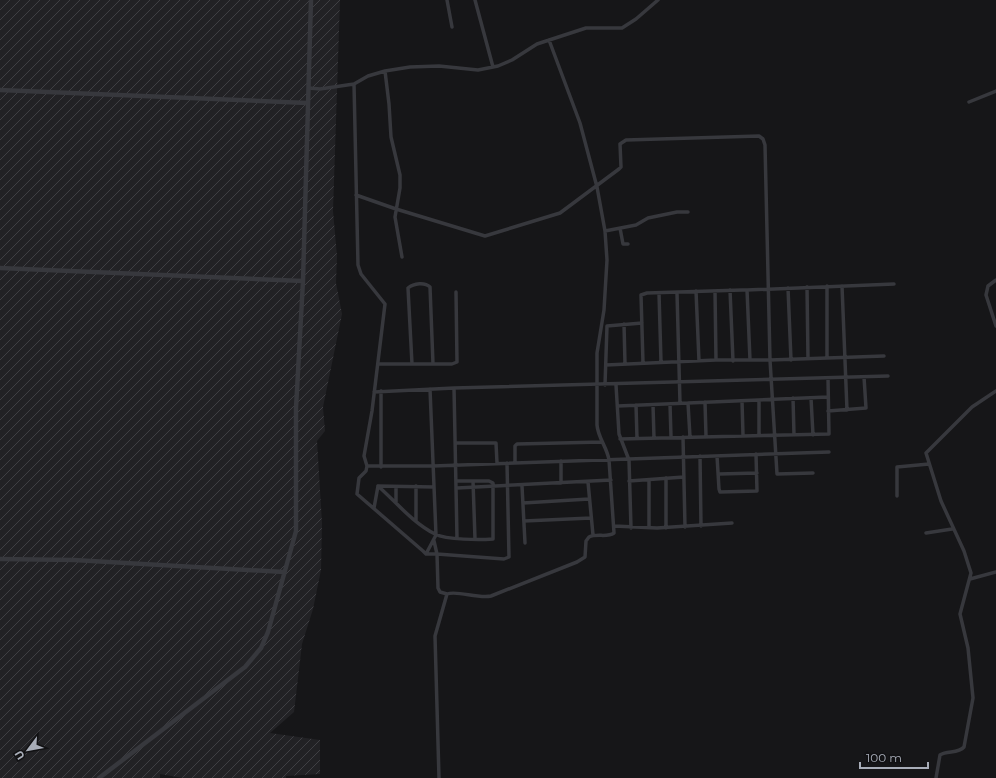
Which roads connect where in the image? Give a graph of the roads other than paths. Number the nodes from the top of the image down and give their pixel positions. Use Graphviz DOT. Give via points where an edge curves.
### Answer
graph roads {
  1 [pos="311,0"];
  2 [pos="447,0"];
  3 [pos="475,0"];
  4 [pos="658,0"];
  5 [pos="452,27"];
  6 [pos="549,40"];
  7 [pos="493,66"];
  8 [pos="385,71"];
  9 [pos="354,84"];
  10 [pos="309,88"];
  11 [pos="0,90"];
  12 [pos="996,91"];
  13 [pos="969,102"];
  14 [pos="307,103"];
  15 [pos="597,187"];
  16 [pos="356,195"];
  17 [pos="396,210"];
  18 [pos="688,212"];
  19 [pos="620,228"];
  20 [pos="606,231"];
  21 [pos="628,244"];
  22 [pos="402,257"];
  23 [pos="0,268"];
  24 [pos="996,280"];
  25 [pos="303,281"];
  26 [pos="894,284"];
  27 [pos="827,286"];
  28 [pos="842,286"];
  29 [pos="807,287"];
  30 [pos="788,288"];
  31 [pos="769,289"];
  32 [pos="730,290"];
  33 [pos="747,290"];
  34 [pos="715,291"];
  35 [pos="456,292"];
  36 [pos="696,292"];
  37 [pos="659,293"];
  38 [pos="677,293"];
  39 [pos="642,323"];
  40 [pos="624,324"];
  41 [pos="996,326"];
  42 [pos="884,356"];
  43 [pos="827,358"];
  44 [pos="844,358"];
  45 [pos="808,359"];
  46 [pos="716,360"];
  47 [pos="750,360"];
  48 [pos="770,360"];
  49 [pos="791,360"];
  50 [pos="680,361"];
  51 [pos="698,361"];
  52 [pos="733,361"];
  53 [pos="661,362"];
  54 [pos="643,363"];
  55 [pos="378,364"];
  56 [pos="412,364"];
  57 [pos="433,364"];
  58 [pos="625,364"];
  59 [pos="606,365"];
  60 [pos="864,376"];
  61 [pos="888,376"];
  62 [pos="828,378"];
  63 [pos="844,378"];
  64 [pos="771,380"];
  65 [pos="681,382"];
  66 [pos="598,385"];
  67 [pos="605,385"];
  68 [pos="616,385"];
  69 [pos="454,388"];
  70 [pos="430,389"];
  71 [pos="381,391"];
  72 [pos="996,391"];
  73 [pos="374,392"];
  74 [pos="828,397"];
  75 [pos="793,398"];
  76 [pos="811,398"];
  77 [pos="772,399"];
  78 [pos="742,401"];
  79 [pos="759,401"];
  80 [pos="705,402"];
  81 [pos="680,403"];
  82 [pos="688,403"];
  83 [pos="670,404"];
  84 [pos="636,405"];
  85 [pos="653,405"];
  86 [pos="618,406"];
  87 [pos="847,410"];
  88 [pos="828,411"];
  89 [pos="743,435"];
  90 [pos="759,435"];
  91 [pos="794,435"];
  92 [pos="812,435"];
  93 [pos="706,436"];
  94 [pos="774,436"];
  95 [pos="671,437"];
  96 [pos="683,437"];
  97 [pos="690,437"];
  98 [pos="637,438"];
  99 [pos="654,438"];
  100 [pos="620,439"];
  101 [pos="602,442"];
  102 [pos="455,443"];
  103 [pos="829,452"];
  104 [pos="776,453"];
  105 [pos="756,454"];
  106 [pos="700,456"];
  107 [pos="717,456"];
  108 [pos="683,457"];
  109 [pos="609,460"];
  110 [pos="629,460"];
  111 [pos="561,461"];
  112 [pos="515,462"];
  113 [pos="497,463"];
  114 [pos="507,463"];
  115 [pos="929,464"];
  116 [pos="455,465"];
  117 [pos="367,466"];
  118 [pos="433,466"];
  119 [pos="381,467"];
  120 [pos="757,473"];
  121 [pos="813,473"];
  122 [pos="719,474"];
  123 [pos="684,477"];
  124 [pos="666,478"];
  125 [pos="611,480"];
  126 [pos="649,480"];
  127 [pos="457,481"];
  128 [pos="473,481"];
  129 [pos="629,481"];
  130 [pos="588,482"];
  131 [pos="561,483"];
  132 [pos="378,486"];
  133 [pos="416,486"];
  134 [pos="508,486"];
  135 [pos="522,486"];
  136 [pos="396,487"];
  137 [pos="434,487"];
  138 [pos="493,487"];
  139 [pos="457,488"];
  140 [pos="474,488"];
  141 [pos="896,496"];
  142 [pos="589,499"];
  143 [pos="396,503"];
  144 [pos="523,503"];
  145 [pos="374,508"];
  146 [pos="591,518"];
  147 [pos="416,520"];
  148 [pos="524,521"];
  149 [pos="732,523"];
  150 [pos="701,526"];
  151 [pos="685,527"];
  152 [pos="630,528"];
  153 [pos="649,528"];
  154 [pos="666,528"];
  155 [pos="952,529"];
  156 [pos="614,530"];
  157 [pos="926,534"];
  158 [pos="436,535"];
  159 [pos="592,535"];
  160 [pos="457,538"];
  161 [pos="475,538"];
  162 [pos="434,541"];
  163 [pos="525,543"];
  164 [pos="426,554"];
  165 [pos="437,554"];
  166 [pos="0,559"];
  167 [pos="284,572"];
  168 [pos="996,572"];
  169 [pos="970,580"];
  170 [pos="447,594"];
  171 [pos="99,778"];
  172 [pos="439,778"];
  173 [pos="936,778"];
  1 -- 10 [label="street"];
  2 -- 5 [label="street"];
  3 -- 7 [label="street"];
  4 -- 6 [label="street" via="622,28 586,28"];
  6 -- 7 [label="street" via="537,44 512,60"];
  6 -- 15 [label="street" via="580,123"];
  7 -- 8 [label="street" via="478,70 421,66"];
  8 -- 9 [label="street"];
  8 -- 17 [label="street" via="391,137 400,175"];
  9 -- 10 [label="street"];
  9 -- 16 [label="street"];
  10 -- 14 [label="street"];
  11 -- 14 [label="street"];
  12 -- 13 [label="street"];
  14 -- 25 [label="street"];
  15 -- 17 [label="street" via="560,213 485,236"];
  15 -- 20 [label="street"];
  15 -- 31 [label="street" via="620,167 620,144 626,140 759,136 765,145"];
  16 -- 17 [label="street"];
  16 -- 55 [label="street" via="358,266 385,304"];
  17 -- 22 [label="street" via="396,228"];
  18 -- 19 [label="street" via="648,218 638,224"];
  19 -- 20 [label="street"];
  19 -- 21 [label="street" via="623,244"];
  20 -- 66 [label="street" via="604,310 597,353"];
  23 -- 25 [label="street"];
  24 -- 41 [label="street" via="989,285 986,295"];
  25 -- 167 [label="street" via="296,408 296,531"];
  26 -- 28 [label="street"];
  27 -- 28 [label="street"];
  27 -- 29 [label="street"];
  27 -- 43 [label="street"];
  28 -- 44 [label="street"];
  29 -- 30 [label="street"];
  29 -- 45 [label="street"];
  30 -- 31 [label="street"];
  30 -- 49 [label="street"];
  31 -- 33 [label="street"];
  31 -- 48 [label="street"];
  32 -- 33 [label="street"];
  32 -- 34 [label="street"];
  32 -- 52 [label="street"];
  33 -- 47 [label="street"];
  34 -- 36 [label="street"];
  34 -- 46 [label="street"];
  35 -- 57 [label="street" via="458,362"];
  36 -- 38 [label="street"];
  36 -- 51 [label="street"];
  37 -- 38 [label="street"];
  37 -- 39 [label="street" via="641,295"];
  37 -- 53 [label="street"];
  38 -- 50 [label="street"];
  39 -- 40 [label="street"];
  39 -- 54 [label="street"];
  40 -- 58 [label="street"];
  40 -- 59 [label="street" via="610,325 606,328"];
  42 -- 44 [label="street"];
  43 -- 44 [label="street"];
  43 -- 45 [label="street"];
  44 -- 63 [label="street"];
  45 -- 49 [label="street"];
  46 -- 51 [label="street"];
  46 -- 52 [label="street"];
  47 -- 48 [label="street"];
  47 -- 52 [label="street"];
  48 -- 49 [label="street"];
  48 -- 64 [label="street"];
  50 -- 51 [label="street"];
  50 -- 53 [label="street"];
  50 -- 65 [label="street"];
  53 -- 54 [label="street"];
  54 -- 58 [label="street"];
  55 -- 56 [label="street"];
  55 -- 73 [label="street"];
  56 -- 57 [label="street"];
  56 -- 57 [label="street" via="408,288 419,284 428,285 431,291"];
  58 -- 59 [label="street"];
  59 -- 67 [label="street"];
  60 -- 61 [label="street"];
  60 -- 63 [label="street"];
  60 -- 87 [label="street" via="866,408"];
  62 -- 63 [label="street"];
  62 -- 64 [label="street"];
  62 -- 74 [label="street"];
  63 -- 87 [label="street"];
  64 -- 65 [label="street"];
  64 -- 77 [label="street"];
  65 -- 68 [label="street"];
  65 -- 81 [label="street"];
  66 -- 67 [label="street"];
  66 -- 69 [label="street"];
  66 -- 101 [label="street" via="598,432"];
  67 -- 68 [label="street"];
  68 -- 86 [label="street"];
  69 -- 70 [label="street"];
  69 -- 102 [label="street"];
  70 -- 71 [label="street"];
  70 -- 118 [label="street"];
  71 -- 73 [label="street"];
  71 -- 119 [label="street"];
  72 -- 115 [label="street" via="972,406 927,451"];
  73 -- 117 [label="street" via="364,456"];
  74 -- 76 [label="street"];
  74 -- 88 [label="street"];
  75 -- 76 [label="street"];
  75 -- 77 [label="street"];
  75 -- 91 [label="street"];
  76 -- 92 [label="street"];
  77 -- 79 [label="street"];
  77 -- 94 [label="street"];
  78 -- 79 [label="street"];
  78 -- 80 [label="street"];
  78 -- 89 [label="street"];
  79 -- 90 [label="street"];
  80 -- 82 [label="street"];
  80 -- 93 [label="street"];
  81 -- 82 [label="street"];
  81 -- 83 [label="street"];
  82 -- 97 [label="street"];
  83 -- 85 [label="street"];
  83 -- 95 [label="street"];
  84 -- 85 [label="street"];
  84 -- 86 [label="street"];
  84 -- 98 [label="street"];
  85 -- 99 [label="street"];
  86 -- 100 [label="street"];
  87 -- 88 [label="street"];
  88 -- 92 [label="street" via="829,434"];
  89 -- 90 [label="street"];
  89 -- 93 [label="street"];
  90 -- 94 [label="street"];
  91 -- 92 [label="street"];
  91 -- 94 [label="street"];
  93 -- 97 [label="street"];
  94 -- 104 [label="street"];
  95 -- 96 [label="street"];
  95 -- 99 [label="street"];
  96 -- 97 [label="street"];
  96 -- 108 [label="street"];
  98 -- 99 [label="street"];
  98 -- 100 [label="street"];
  100 -- 110 [label="street"];
  101 -- 109 [label="street"];
  101 -- 112 [label="street" via="517,444"];
  102 -- 113 [label="street" via="496,443"];
  102 -- 116 [label="street"];
  103 -- 104 [label="street"];
  104 -- 105 [label="street"];
  104 -- 121 [label="street" via="777,474"];
  105 -- 107 [label="street"];
  105 -- 120 [label="street"];
  106 -- 107 [label="street"];
  106 -- 108 [label="street"];
  106 -- 150 [label="street"];
  107 -- 122 [label="street"];
  108 -- 110 [label="street"];
  108 -- 123 [label="street"];
  109 -- 110 [label="street"];
  109 -- 111 [label="street"];
  109 -- 125 [label="street"];
  110 -- 129 [label="street"];
  111 -- 112 [label="street"];
  111 -- 131 [label="street"];
  112 -- 114 [label="street"];
  113 -- 114 [label="street"];
  113 -- 116 [label="street"];
  114 -- 134 [label="street"];
  115 -- 141 [label="street" via="897,467"];
  115 -- 155 [label="street"];
  116 -- 118 [label="street"];
  116 -- 127 [label="street"];
  117 -- 119 [label="street"];
  117 -- 145 [label="street" via="359,478 357,494"];
  118 -- 119 [label="street"];
  118 -- 137 [label="street"];
  120 -- 122 [label="street"];
  120 -- 122 [label="street" via="757,491 726,493 719,490"];
  123 -- 124 [label="street"];
  123 -- 151 [label="street"];
  124 -- 126 [label="street"];
  124 -- 154 [label="street"];
  125 -- 130 [label="street"];
  125 -- 156 [label="street"];
  126 -- 129 [label="street"];
  126 -- 153 [label="street"];
  127 -- 128 [label="street"];
  127 -- 139 [label="street"];
  128 -- 138 [label="street" via="491,482"];
  128 -- 140 [label="street"];
  129 -- 152 [label="street"];
  130 -- 131 [label="street"];
  130 -- 142 [label="street"];
  131 -- 135 [label="street"];
  132 -- 136 [label="street"];
  132 -- 143 [label="street"];
  132 -- 145 [label="street"];
  133 -- 136 [label="street"];
  133 -- 137 [label="street"];
  133 -- 147 [label="street"];
  134 -- 135 [label="street"];
  134 -- 138 [label="street"];
  134 -- 165 [label="street" via="508,557 504,559"];
  135 -- 144 [label="street"];
  136 -- 143 [label="street"];
  137 -- 158 [label="street"];
  138 -- 140 [label="street"];
  138 -- 161 [label="street" via="494,539"];
  139 -- 140 [label="street"];
  139 -- 160 [label="street"];
  140 -- 161 [label="street"];
  142 -- 144 [label="street"];
  142 -- 146 [label="street"];
  143 -- 147 [label="street"];
  144 -- 148 [label="street"];
  145 -- 164 [label="street"];
  146 -- 148 [label="street"];
  146 -- 159 [label="street"];
  147 -- 158 [label="street"];
  148 -- 163 [label="street"];
  149 -- 150 [label="street"];
  150 -- 151 [label="street"];
  151 -- 154 [label="street"];
  152 -- 153 [label="street"];
  152 -- 156 [label="street"];
  153 -- 154 [label="street"];
  155 -- 157 [label="street"];
  155 -- 169 [label="street" via="966,556 971,573"];
  156 -- 159 [label="street" via="611,536"];
  158 -- 160 [label="street"];
  158 -- 162 [label="street"];
  159 -- 170 [label="street" via="587,538 584,558 540,578 486,597"];
  160 -- 161 [label="street"];
  162 -- 164 [label="street"];
  162 -- 165 [label="street"];
  164 -- 165 [label="street"];
  165 -- 170 [label="street" via="438,588 440,592"];
  166 -- 167 [label="street" via="74,560"];
  167 -- 171 [label="street" via="268,632 261,648 245,667"];
  168 -- 169 [label="street"];
  169 -- 173 [label="street" via="960,618 968,648 973,704 963,749 940,755"];
  170 -- 172 [label="street" via="435,636"];
}
